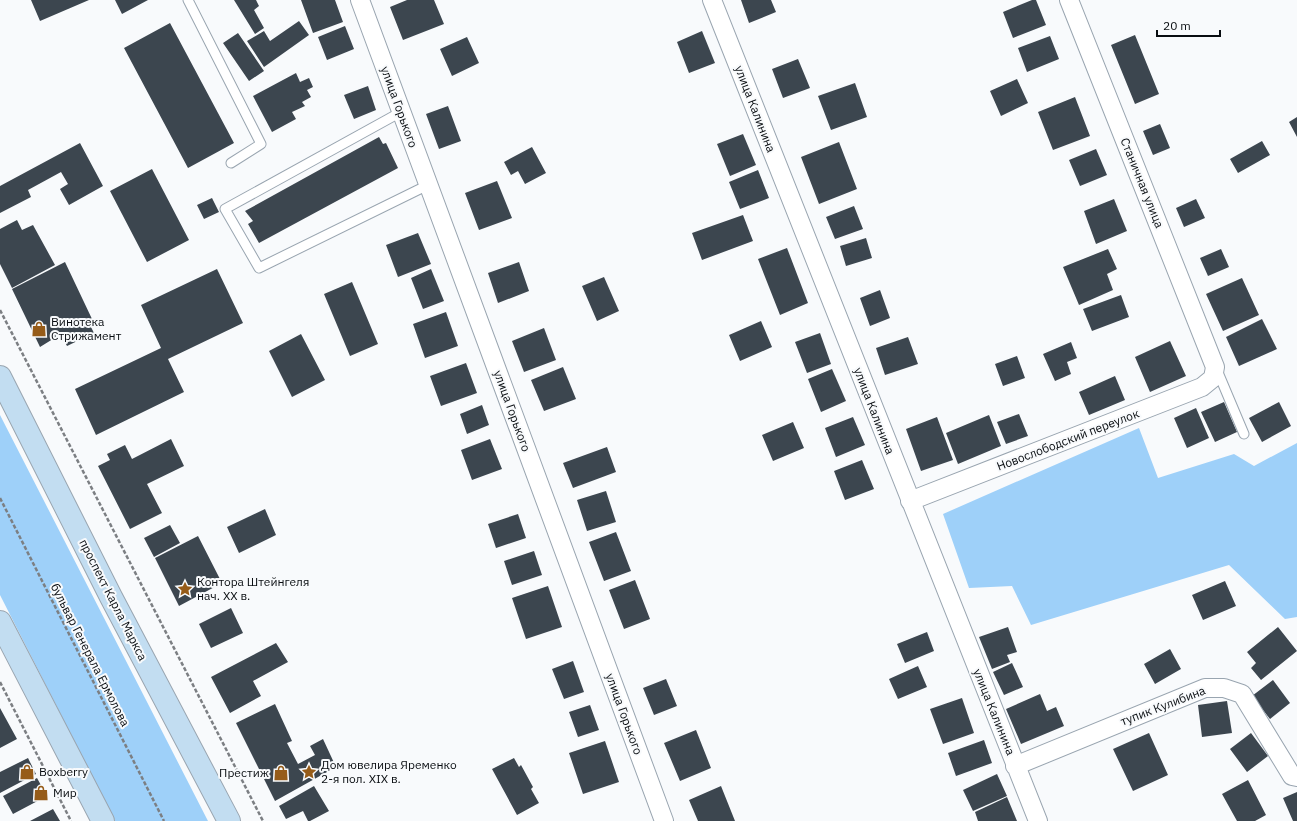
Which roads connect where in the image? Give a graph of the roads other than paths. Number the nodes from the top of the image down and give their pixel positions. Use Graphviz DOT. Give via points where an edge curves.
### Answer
graph roads {
  1 [pos="188,0"];
  2 [pos="360,0"];
  3 [pos="712,0"];
  4 [pos="1070,0"];
  5 [pos="401,112"];
  6 [pos="231,163"];
  7 [pos="428,185"];
  8 [pos="1215,367"];
  9 [pos="0,377"];
  10 [pos="1244,434"];
  11 [pos="910,501"];
  12 [pos="0,622"];
  13 [pos="1015,766"];
  14 [pos="1297,777"];
  15 [pos="103,821"];
  16 [pos="230,821"];
  17 [pos="664,821"];
  18 [pos="1038,821"];
  1 -- 6 [label="lane" via="261,144"];
  2 -- 5 [label="street, улица Горького"];
  3 -- 11 [label="street, улица Калинина"];
  4 -- 8 [label="street, Станичная улица"];
  5 -- 7 [label="street, улица Горького"];
  5 -- 7 [label="lane" via="225,209 259,268"];
  7 -- 17 [label="street, улица Горького"];
  8 -- 10 [label="lane"];
  8 -- 11 [label="street, Новослободский переулок" via="1213,378 1202,387"];
  9 -- 16 [label="main road, проспект Карла Маркса" via="110,597"];
  11 -- 13 [label="street, улица Калинина"];
  12 -- 15 [label="main road"];
  13 -- 14 [label="street, тупик Кулибина" via="1205,688 1224,688 1242,694 1292,776"];
  13 -- 18 [label="street, улица Калинина"];
}
